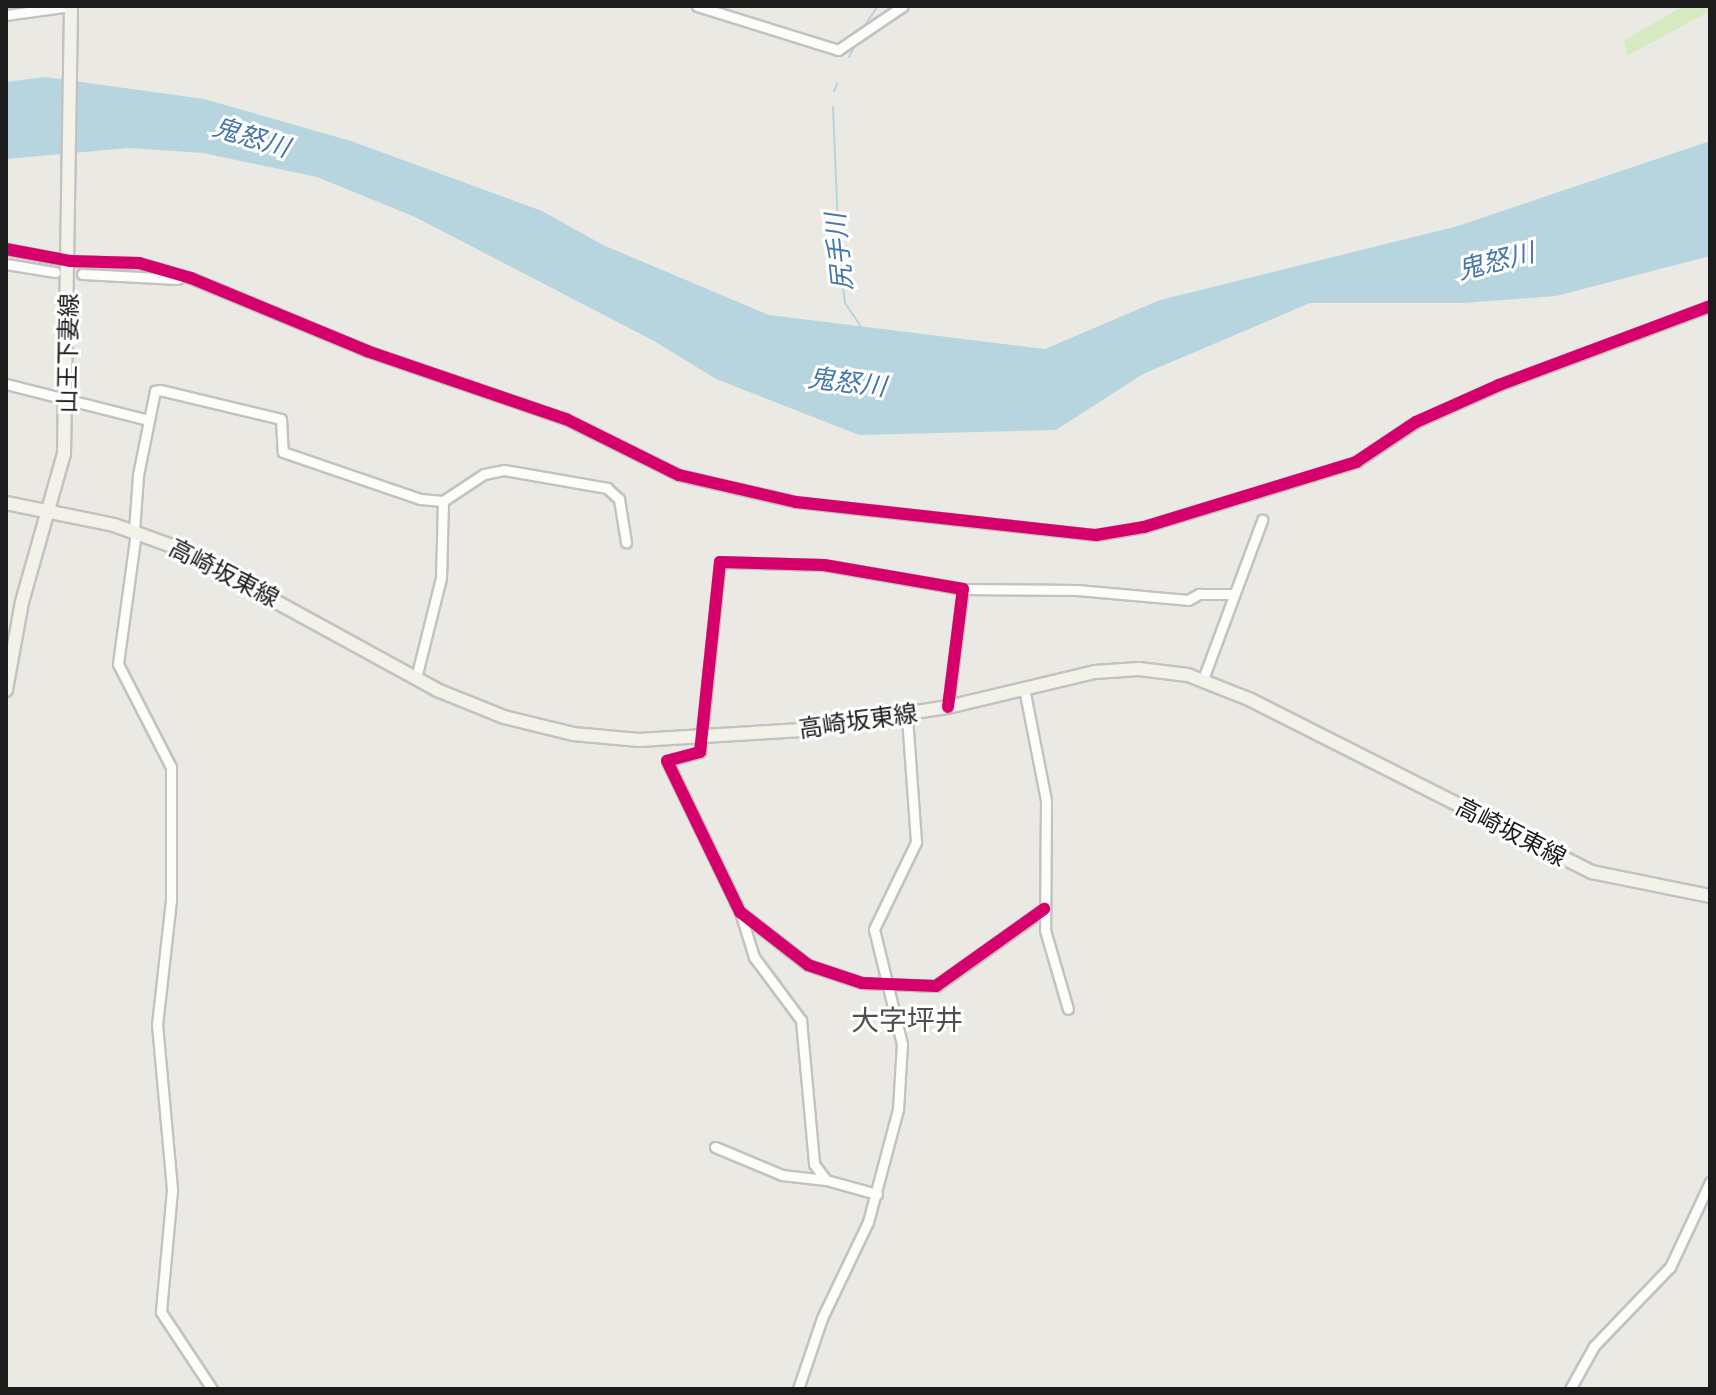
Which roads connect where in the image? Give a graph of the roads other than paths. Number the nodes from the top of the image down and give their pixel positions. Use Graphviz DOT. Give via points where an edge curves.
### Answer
graph roads {
  1 [pos="12,6"];
  2 [pos="71,6"];
  3 [pos="697,6"];
  4 [pos="903,6"];
  5 [pos="6,8"];
  6 [pos="6,15"];
  7 [pos="6,249"];
  8 [pos="70,256"];
  9 [pos="7,266"];
  10 [pos="55,272"];
  11 [pos="82,274"];
  12 [pos="191,278"];
  13 [pos="1710,306"];
  14 [pos="6,384"];
  15 [pos="68,396"];
  16 [pos="148,420"];
  17 [pos="443,501"];
  18 [pos="6,503"];
  19 [pos="50,510"];
  20 [pos="1262,520"];
  21 [pos="135,531"];
  22 [pos="626,542"];
  23 [pos="963,589"];
  24 [pos="1233,594"];
  25 [pos="416,678"];
  26 [pos="1203,679"];
  27 [pos="1024,688"];
  28 [pos="6,690"];
  29 [pos="948,707"];
  30 [pos="907,715"];
  31 [pos="702,737"];
  32 [pos="1710,896"];
  33 [pos="1044,909"];
  34 [pos="740,912"];
  35 [pos="888,987"];
  36 [pos="1068,1009"];
  37 [pos="715,1147"];
  38 [pos="826,1180"];
  39 [pos="1710,1182"];
  40 [pos="877,1194"];
  41 [pos="212,1389"];
  42 [pos="798,1389"];
  43 [pos="1570,1389"];
  1 -- 5 [label="street"];
  2 -- 6 [label="street"];
  2 -- 8 [label="main road, 山王下妻線"];
  3 -- 4 [label="street" via="814,47 838,50"];
  7 -- 8 [label="street"];
  8 -- 12 [label="street" via="139,263"];
  8 -- 15 [label="main road, 山王下妻線"];
  9 -- 10 [label="street"];
  11 -- 12 [label="street"];
  12 -- 13 [label="street" via="298,325 566,419 679,475 796,502 1096,535 1144,527 1356,462 1416,422 1485,391"];
  14 -- 15 [label="street"];
  15 -- 16 [label="street"];
  15 -- 19 [label="main road, 山王下妻線" via="64,454"];
  16 -- 17 [label="street" via="155,391 231,404 281,419 283,452 370,485"];
  16 -- 21 [label="street"];
  17 -- 22 [label="street" via="484,474 504,470 575,480 617,496"];
  17 -- 25 [label="street" via="441,578"];
  18 -- 19 [label="main road"];
  19 -- 21 [label="main road, 高崎坂東線"];
  19 -- 28 [label="main road, 山王下妻線" via="22,602"];
  20 -- 24 [label="street"];
  21 -- 25 [label="main road, 高崎坂東線" via="227,572"];
  21 -- 41 [label="street" via="118,664 171,767 171,900 157,1038 172,1190 160,1302 180,1346"];
  23 -- 24 [label="street" via="1077,590 1188,600 1199,594"];
  23 -- 29 [label="street"];
  23 -- 31 [label="street" via="824,565 720,562"];
  24 -- 26 [label="street"];
  25 -- 31 [label="main road, 高崎坂東線" via="481,709 537,726 624,739"];
  26 -- 27 [label="main road, 高崎坂東線" via="1121,669"];
  26 -- 32 [label="main road, 高崎坂東線" via="1592,872"];
  27 -- 29 [label="main road, 高崎坂東線"];
  27 -- 33 [label="street" via="1046,800"];
  29 -- 30 [label="main road, 高崎坂東線"];
  30 -- 31 [label="main road, 高崎坂東線"];
  30 -- 35 [label="street" via="916,842 874,929"];
  31 -- 34 [label="street" via="700,752 667,761"];
  33 -- 35 [label="street" via="936,986"];
  33 -- 36 [label="street"];
  34 -- 35 [label="street" via="808,965"];
  34 -- 38 [label="street" via="754,957 801,1020 808,1138 814,1164"];
  35 -- 40 [label="street" via="902,1044 902,1073"];
  37 -- 38 [label="street" via="782,1175"];
  38 -- 40 [label="street"];
  39 -- 43 [label="street" via="1670,1267 1594,1346"];
  40 -- 42 [label="street" via="861,1240 822,1318"];
}
